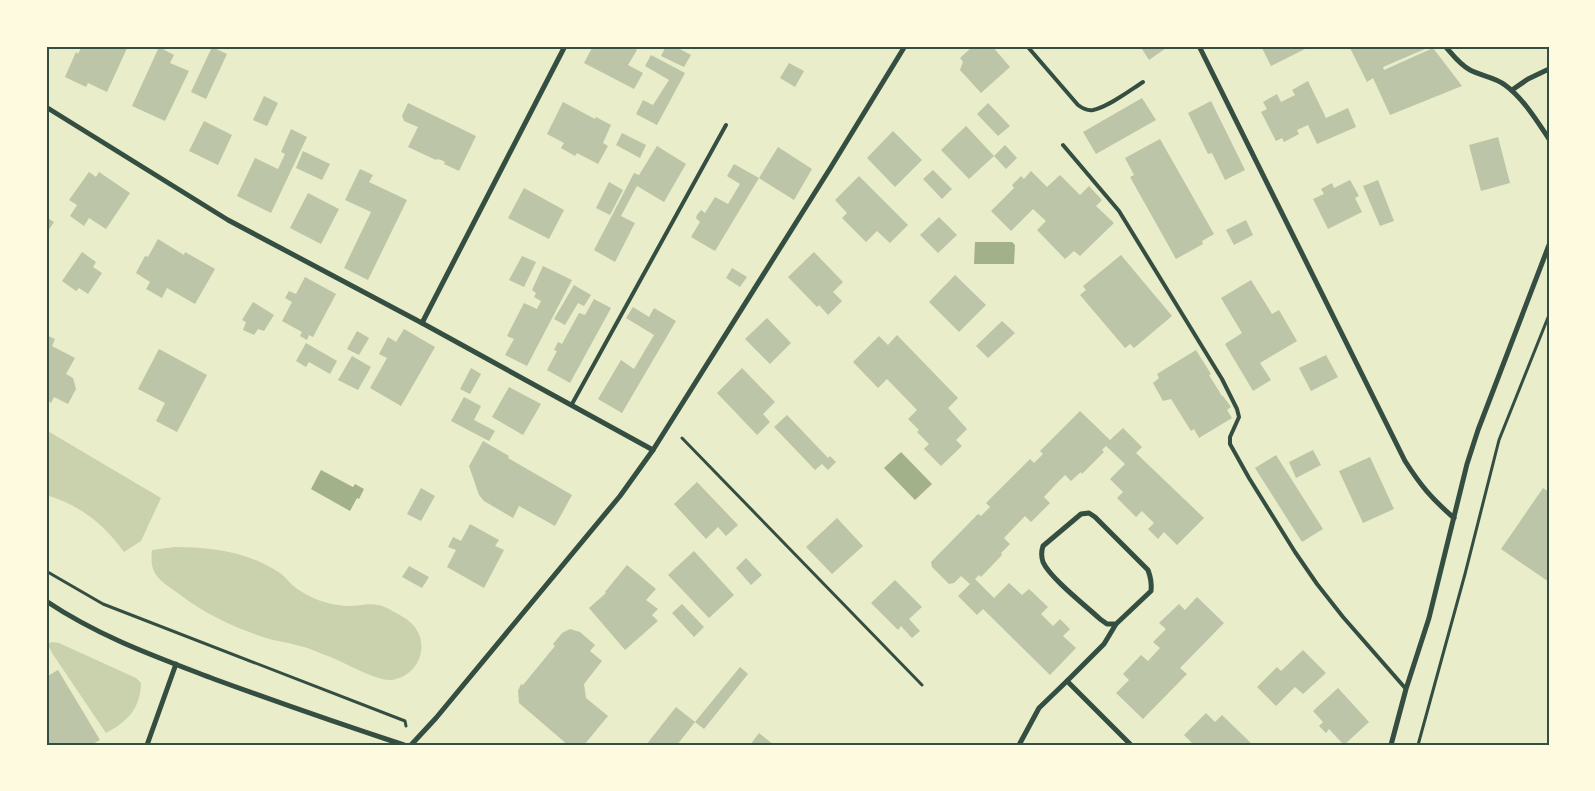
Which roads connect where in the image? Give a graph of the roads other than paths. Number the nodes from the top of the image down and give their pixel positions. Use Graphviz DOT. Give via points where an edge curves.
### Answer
graph roads {
  1 [pos="565,46"];
  2 [pos="905,46"];
  3 [pos="1028,46"];
  4 [pos="1199,46"];
  5 [pos="1445,46"];
  6 [pos="1549,69"];
  7 [pos="1143,82"];
  8 [pos="1512,90"];
  9 [pos="46,107"];
  10 [pos="726,126"];
  11 [pos="1549,139"];
  12 [pos="1064,146"];
  13 [pos="1549,245"];
  14 [pos="422,323"];
  15 [pos="572,404"];
  16 [pos="653,450"];
  17 [pos="1454,518"];
  18 [pos="46,602"];
  19 [pos="1116,624"];
  20 [pos="176,664"];
  21 [pos="1066,680"];
  22 [pos="1406,689"];
  23 [pos="147,745"];
  24 [pos="404,745"];
  25 [pos="411,745"];
  26 [pos="1019,745"];
  27 [pos="1131,745"];
  28 [pos="1391,745"];
  1 -- 14 [label="street"];
  2 -- 16 [label="street"];
  3 -- 7 [label="lane" via="1084,109 1103,106"];
  4 -- 17 [label="street" via="1405,461 1421,487"];
  5 -- 8 [label="street" via="1471,71 1497,80"];
  6 -- 8 [label="street"];
  8 -- 11 [label="street"];
  9 -- 14 [label="street" via="228,220"];
  10 -- 15 [label="lane"];
  12 -- 22 [label="lane" via="1119,212 1222,379 1239,417 1230,444 1295,552 1343,617"];
  13 -- 17 [label="street" via="1478,430"];
  14 -- 15 [label="street"];
  15 -- 16 [label="street"];
  16 -- 25 [label="street" via="620,496"];
  17 -- 22 [label="street" via="1429,618"];
  18 -- 20 [label="street" via="90,628"];
  19 -- 19 [label="street" via="1151,591 1152,578 1148,570 1095,517 1089,513 1081,514 1043,546 1042,560 1052,574 1100,619 1107,624"];
  19 -- 21 [label="street" via="1104,644"];
  20 -- 23 [label="street"];
  20 -- 24 [label="street"];
  21 -- 26 [label="street" via="1039,708"];
  21 -- 27 [label="street"];
  22 -- 28 [label="street"];
}
